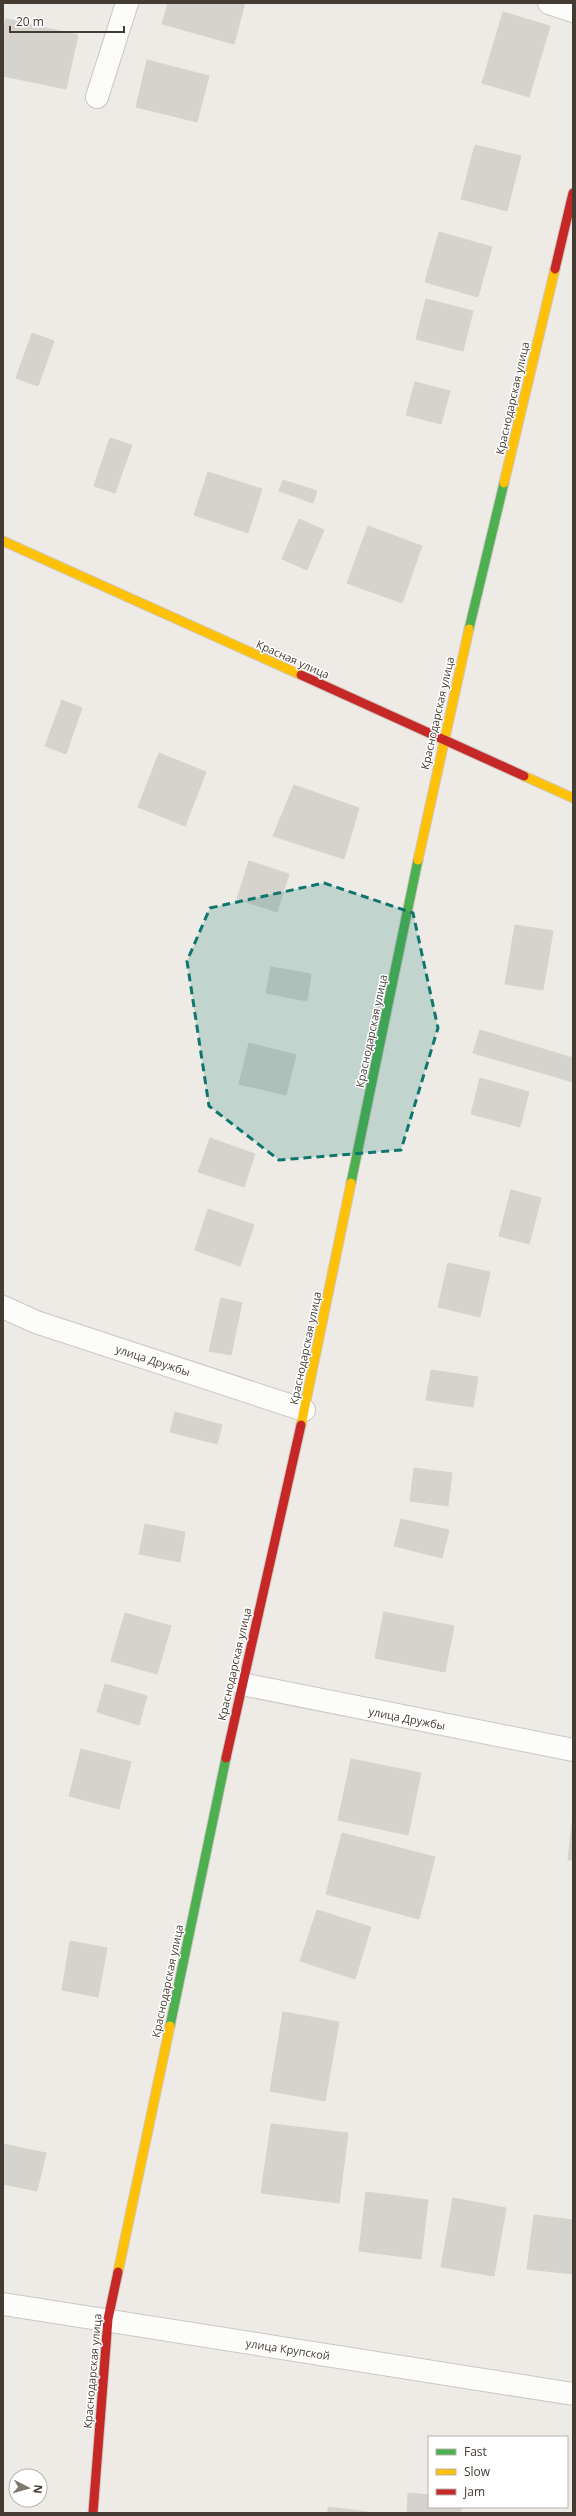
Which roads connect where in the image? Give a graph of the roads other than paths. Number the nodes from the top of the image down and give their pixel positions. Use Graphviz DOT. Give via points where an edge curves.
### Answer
graph roads {
  1 [pos="127,3"];
  2 [pos="549,3"];
  3 [pos="573,11"];
  4 [pos="97,98"];
  5 [pos="573,193"];
  6 [pos="3,541"];
  7 [pos="443,740"];
  8 [pos="573,798"];
  9 [pos="3,1307"];
  10 [pos="304,1410"];
  11 [pos="242,1684"];
  12 [pos="573,1750"];
  13 [pos="3,2304"];
  14 [pos="108,2319"];
  15 [pos="573,2394"];
  16 [pos="93,2513"];
  1 -- 4 [label="street"];
  2 -- 3 [label="street"];
  5 -- 7 [label="street, Краснодарская улица"];
  6 -- 7 [label="street, Красная улица"];
  7 -- 8 [label="street, Красная улица"];
  7 -- 10 [label="street, Краснодарская улица"];
  9 -- 10 [label="street, улица Дружбы" via="36,1322"];
  10 -- 11 [label="street, Краснодарская улица"];
  11 -- 12 [label="street, улица Дружбы"];
  11 -- 14 [label="street, Краснодарская улица"];
  13 -- 14 [label="street, улица Крупской"];
  14 -- 15 [label="street, улица Крупской"];
  14 -- 16 [label="street, Краснодарская улица"];
}
